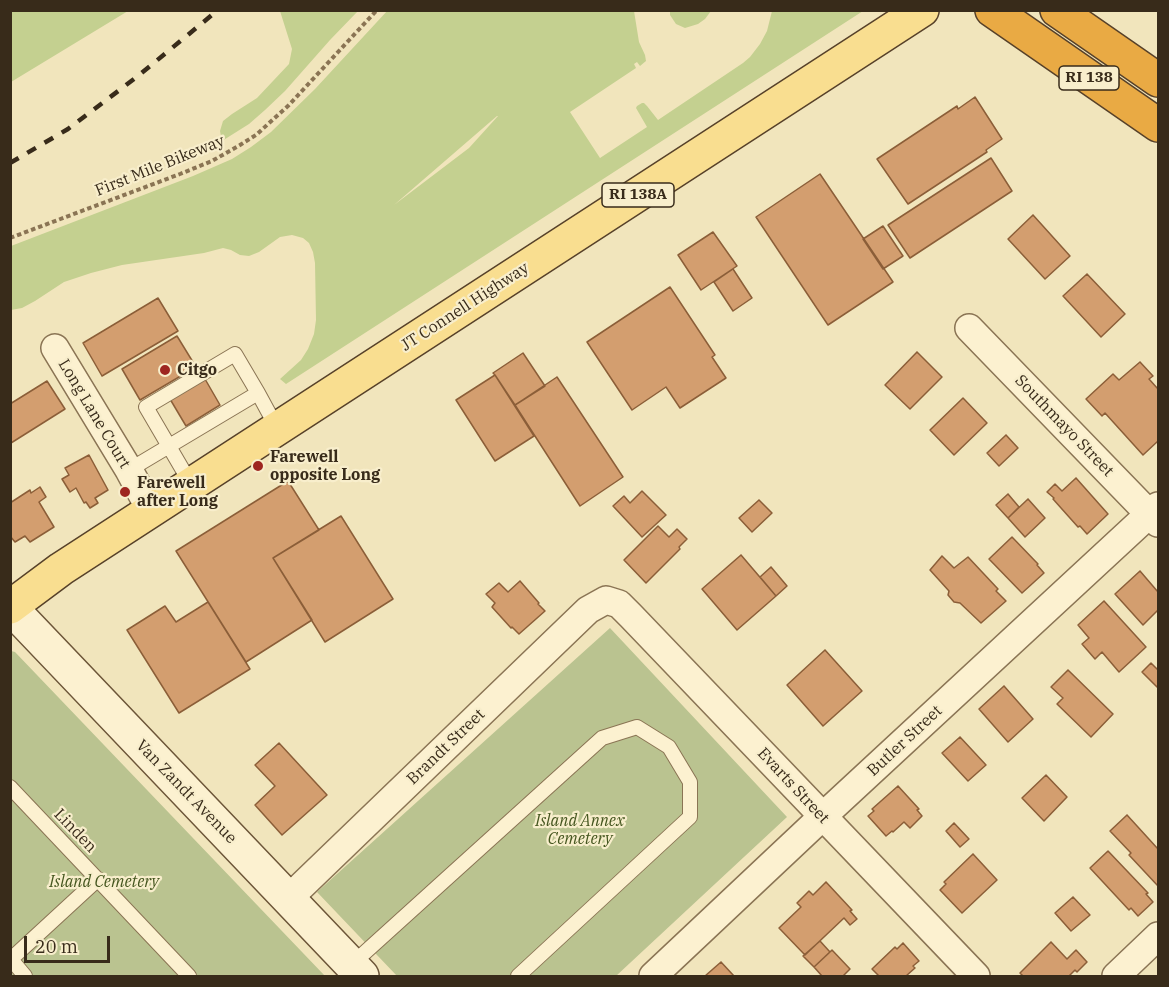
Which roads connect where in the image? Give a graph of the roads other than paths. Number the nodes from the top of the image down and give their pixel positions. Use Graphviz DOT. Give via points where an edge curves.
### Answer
graph roads {
  1 [pos="922,10"];
  2 [pos="992,10"];
  3 [pos="1057,10"];
  4 [pos="1158,80"];
  5 [pos="1158,125"];
  6 [pos="969,328"];
  7 [pos="55,348"];
  8 [pos="258,393"];
  9 [pos="277,428"];
  10 [pos="170,446"];
  11 [pos="129,470"];
  12 [pos="191,484"];
  13 [pos="151,511"];
  14 [pos="1156,514"];
  15 [pos="606,600"];
  16 [pos="10,607"];
  17 [pos="10,788"];
  18 [pos="822,817"];
  19 [pos="98,879"];
  20 [pos="288,900"];
  21 [pos="1158,936"];
  22 [pos="11,959"];
  23 [pos="356,971"];
  24 [pos="25,976"];
  25 [pos="189,976"];
  26 [pos="518,976"];
  27 [pos="653,976"];
  28 [pos="976,976"];
  29 [pos="1116,976"];
  1 -- 9 [label="main road, JT Connell Highway / RI 138A"];
  2 -- 5 [label="highway, RI 138"];
  3 -- 4 [label="highway, RI 138"];
  6 -- 14 [label="street, Southmayo Street"];
  7 -- 11 [label="street, Long Lane Court"];
  8 -- 9 [label="lane"];
  8 -- 10 [label="lane"];
  8 -- 10 [label="lane" via="235,354 146,407"];
  9 -- 12 [label="main road, JT Connell Highway / RI 138A"];
  10 -- 11 [label="lane"];
  10 -- 12 [label="lane"];
  11 -- 13 [label="street, Long Lane Court"];
  12 -- 13 [label="main road, JT Connell Highway / RI 138A"];
  13 -- 16 [label="main road, JT Connell Highway / RI 138A"];
  14 -- 18 [label="street, Butler Street"];
  15 -- 18 [label="street, Evarts Street" via="619,604 631,616"];
  15 -- 20 [label="street, Brandt Street" via="588,610"];
  16 -- 20 [label="street, Van Zandt Avenue"];
  17 -- 19 [label="lane, Linden"];
  18 -- 27 [label="street, Butler Street"];
  18 -- 28 [label="street, Evarts Street"];
  19 -- 22 [label="lane"];
  19 -- 25 [label="lane, Linden"];
  20 -- 23 [label="street, Van Zandt Avenue"];
  21 -- 29 [label="street"];
  22 -- 24 [label="lane"];
  23 -- 26 [label="lane" via="602,738 637,727 669,747 690,782 690,817"];
}
